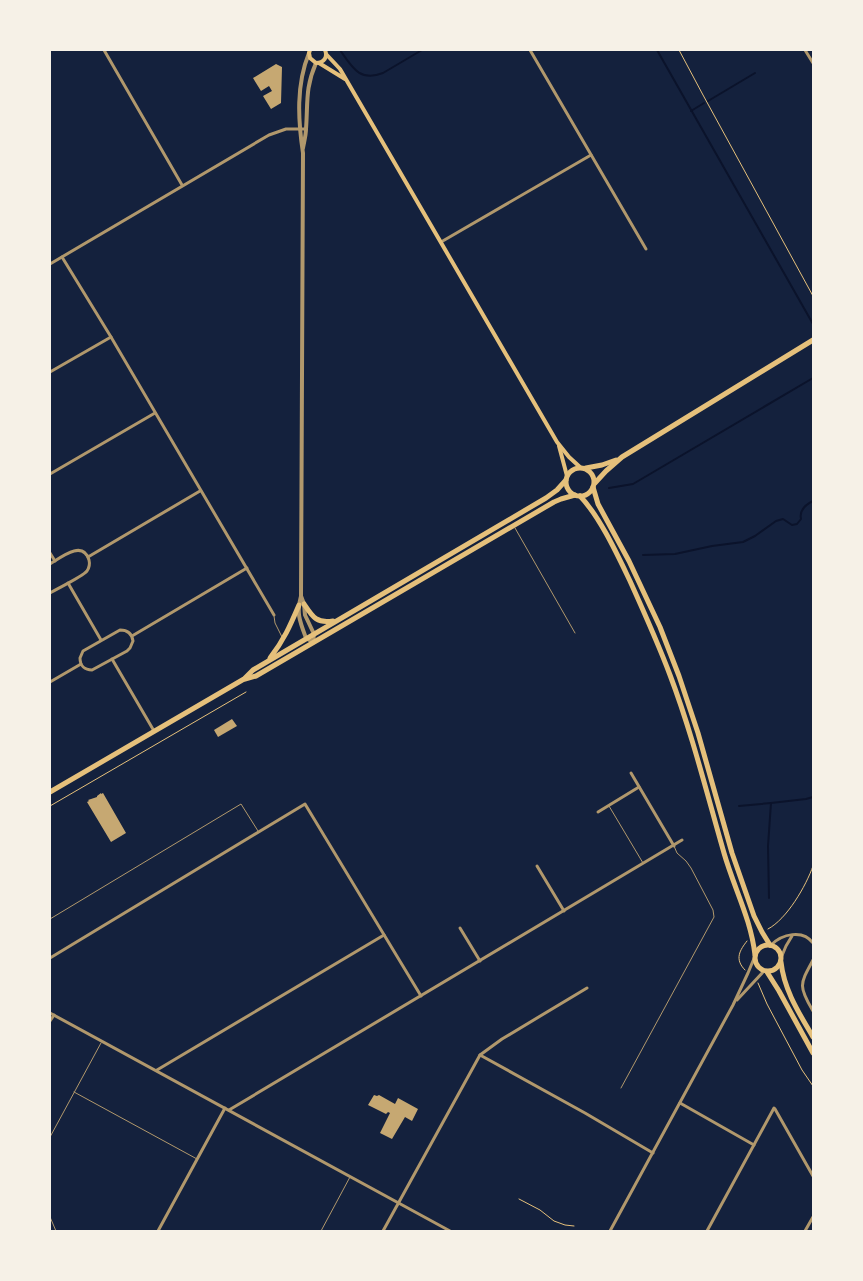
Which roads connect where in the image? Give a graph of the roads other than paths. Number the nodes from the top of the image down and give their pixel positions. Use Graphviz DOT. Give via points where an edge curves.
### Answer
graph roads {
  1 [pos="104,50"];
  2 [pos="530,50"];
  3 [pos="812,50"];
  4 [pos="310,51"];
  5 [pos="326,52"];
  6 [pos="806,52"];
  7 [pos="318,63"];
  8 [pos="813,63"];
  9 [pos="346,81"];
  10 [pos="299,129"];
  11 [pos="306,129"];
  12 [pos="303,153"];
  13 [pos="591,155"];
  14 [pos="182,186"];
  15 [pos="440,242"];
  16 [pos="646,249"];
  17 [pos="62,257"];
  18 [pos="50,264"];
  19 [pos="110,337"];
  20 [pos="813,340"];
  21 [pos="50,372"];
  22 [pos="155,413"];
  23 [pos="557,442"];
  24 [pos="622,457"];
  25 [pos="583,468"];
  26 [pos="50,474"];
  27 [pos="567,478"];
  28 [pos="594,485"];
  29 [pos="200,491"];
  30 [pos="577,496"];
  31 [pos="513,526"];
  32 [pos="50,553"];
  33 [pos="88,557"];
  34 [pos="55,561"];
  35 [pos="50,564"];
  36 [pos="247,568"];
  37 [pos="68,583"];
  38 [pos="50,593"];
  39 [pos="301,604"];
  40 [pos="274,615"];
  41 [pos="339,619"];
  42 [pos="575,632"];
  43 [pos="314,634"];
  44 [pos="132,636"];
  45 [pos="306,638"];
  46 [pos="101,640"];
  47 [pos="313,642"];
  48 [pos="282,643"];
  49 [pos="112,659"];
  50 [pos="269,660"];
  51 [pos="81,664"];
  52 [pos="244,679"];
  53 [pos="50,682"];
  54 [pos="154,731"];
  55 [pos="630,772"];
  56 [pos="639,787"];
  57 [pos="50,792"];
  58 [pos="609,806"];
  59 [pos="598,812"];
  60 [pos="259,832"];
  61 [pos="682,840"];
  62 [pos="674,846"];
  63 [pos="643,864"];
  64 [pos="537,866"];
  65 [pos="564,911"];
  66 [pos="50,919"];
  67 [pos="460,928"];
  68 [pos="384,935"];
  69 [pos="793,936"];
  70 [pos="813,943"];
  71 [pos="770,945"];
  72 [pos="755,955"];
  73 [pos="50,958"];
  74 [pos="781,960"];
  75 [pos="813,960"];
  76 [pos="480,961"];
  77 [pos="765,971"];
  78 [pos="587,988"];
  79 [pos="421,996"];
  80 [pos="733,1005"];
  81 [pos="813,1011"];
  82 [pos="52,1014"];
  83 [pos="50,1021"];
  84 [pos="813,1037"];
  85 [pos="102,1041"];
  86 [pos="813,1053"];
  87 [pos="480,1055"];
  88 [pos="157,1071"];
  89 [pos="621,1088"];
  90 [pos="74,1092"];
  91 [pos="680,1103"];
  92 [pos="225,1108"];
  93 [pos="229,1110"];
  94 [pos="50,1137"];
  95 [pos="754,1145"];
  96 [pos="653,1153"];
  97 [pos="197,1159"];
  98 [pos="351,1176"];
  99 [pos="813,1176"];
  100 [pos="398,1202"];
  101 [pos="50,1217"];
  102 [pos="813,1217"];
  103 [pos="56,1231"];
  104 [pos="158,1231"];
  105 [pos="321,1231"];
  106 [pos="383,1231"];
  107 [pos="450,1231"];
  108 [pos="610,1231"];
  109 [pos="707,1231"];
  110 [pos="805,1231"];
  1 -- 14 [label="street"];
  2 -- 13 [label="street"];
  3 -- 6 [label="street"];
  4 -- 7 [label="main road" via="309,56"];
  4 -- 10 [label="street" via="300,85"];
  5 -- 7 [label="main road" via="325,59"];
  5 -- 9 [label="main road"];
  6 -- 8 [label="street"];
  7 -- 9 [label="main road"];
  7 -- 11 [label="street" via="308,86"];
  9 -- 15 [label="main road"];
  10 -- 11 [label="street"];
  10 -- 12 [label="street"];
  10 -- 14 [label="street" via="286,129 269,135"];
  11 -- 12 [label="street"];
  12 -- 39 [label="street"];
  13 -- 15 [label="street"];
  13 -- 16 [label="street"];
  14 -- 17 [label="street"];
  15 -- 23 [label="main road"];
  17 -- 18 [label="street"];
  17 -- 19 [label="street"];
  19 -- 21 [label="street"];
  19 -- 22 [label="street"];
  20 -- 24 [label="highway"];
  22 -- 26 [label="street"];
  22 -- 29 [label="street"];
  23 -- 25 [label="main road"];
  23 -- 27 [label="main road"];
  24 -- 25 [label="highway"];
  24 -- 28 [label="highway"];
  25 -- 27 [label="highway" via="573,470"];
  25 -- 28 [label="highway" via="593,475"];
  27 -- 30 [label="highway" via="568,489"];
  27 -- 41 [label="highway" via="546,498"];
  28 -- 30 [label="highway" via="590,493"];
  28 -- 71 [label="highway" via="598,504 629,561 679,676 732,853 754,916"];
  29 -- 33 [label="street"];
  29 -- 36 [label="street"];
  30 -- 31 [label="highway" via="554,502"];
  30 -- 72 [label="highway" via="595,515 622,565 671,677 725,856 751,929"];
  31 -- 42 [label="lane"];
  31 -- 47 [label="highway"];
  32 -- 34 [label="street"];
  33 -- 34 [label="street" via="74,550"];
  33 -- 37 [label="street" via="90,564 86,572"];
  34 -- 35 [label="street"];
  36 -- 40 [label="street"];
  36 -- 44 [label="street"];
  37 -- 38 [label="street"];
  37 -- 46 [label="street"];
  39 -- 41 [label="highway" via="316,620"];
  39 -- 43 [label="street"];
  39 -- 45 [label="street" via="298,616"];
  39 -- 48 [label="highway"];
  40 -- 48 [label="lane"];
  41 -- 43 [label="highway"];
  43 -- 45 [label="highway"];
  43 -- 47 [label="street"];
  44 -- 46 [label="street" via="128,631 120,630"];
  44 -- 49 [label="street" via="130,648"];
  45 -- 47 [label="street"];
  45 -- 50 [label="highway"];
  46 -- 51 [label="street" via="83,651"];
  47 -- 52 [label="highway" via="256,676"];
  48 -- 50 [label="highway"];
  49 -- 51 [label="street" via="92,670"];
  49 -- 54 [label="street"];
  50 -- 52 [label="highway"];
  51 -- 53 [label="street"];
  52 -- 54 [label="highway"];
  54 -- 57 [label="highway"];
  55 -- 56 [label="street"];
  56 -- 58 [label="street"];
  56 -- 62 [label="street"];
  58 -- 59 [label="street"];
  58 -- 63 [label="lane"];
  60 -- 66 [label="lane" via="242,804"];
  60 -- 68 [label="street" via="306,804"];
  60 -- 73 [label="street"];
  61 -- 62 [label="street"];
  62 -- 63 [label="street"];
  62 -- 89 [label="lane" via="691,868 714,917"];
  63 -- 65 [label="street"];
  64 -- 65 [label="street"];
  65 -- 76 [label="street"];
  67 -- 76 [label="street"];
  68 -- 79 [label="street"];
  68 -- 88 [label="street"];
  69 -- 70 [label="street" via="806,936"];
  69 -- 71 [label="street" via="785,936"];
  69 -- 74 [label="street"];
  71 -- 72 [label="highway" via="762,947"];
  71 -- 74 [label="highway" via="778,950"];
  72 -- 77 [label="highway" via="756,965"];
  72 -- 80 [label="street"];
  74 -- 77 [label="highway" via="776,969"];
  74 -- 84 [label="highway" via="786,987"];
  75 -- 81 [label="street" via="802,984"];
  76 -- 79 [label="street"];
  77 -- 80 [label="street"];
  77 -- 86 [label="highway"];
  78 -- 87 [label="street"];
  79 -- 93 [label="street"];
  80 -- 91 [label="street"];
  82 -- 83 [label="street"];
  82 -- 85 [label="street"];
  85 -- 88 [label="street"];
  85 -- 90 [label="lane"];
  87 -- 96 [label="street"];
  87 -- 100 [label="street"];
  88 -- 92 [label="street"];
  90 -- 94 [label="lane"];
  90 -- 97 [label="lane"];
  91 -- 95 [label="street"];
  91 -- 96 [label="street"];
  92 -- 93 [label="street"];
  92 -- 97 [label="street"];
  93 -- 98 [label="street"];
  95 -- 99 [label="street" via="774,1108"];
  95 -- 109 [label="street"];
  96 -- 108 [label="street"];
  97 -- 104 [label="street"];
  98 -- 100 [label="street"];
  98 -- 105 [label="lane"];
  100 -- 106 [label="street"];
  100 -- 107 [label="street"];
  101 -- 103 [label="lane"];
  102 -- 110 [label="street"];
}
